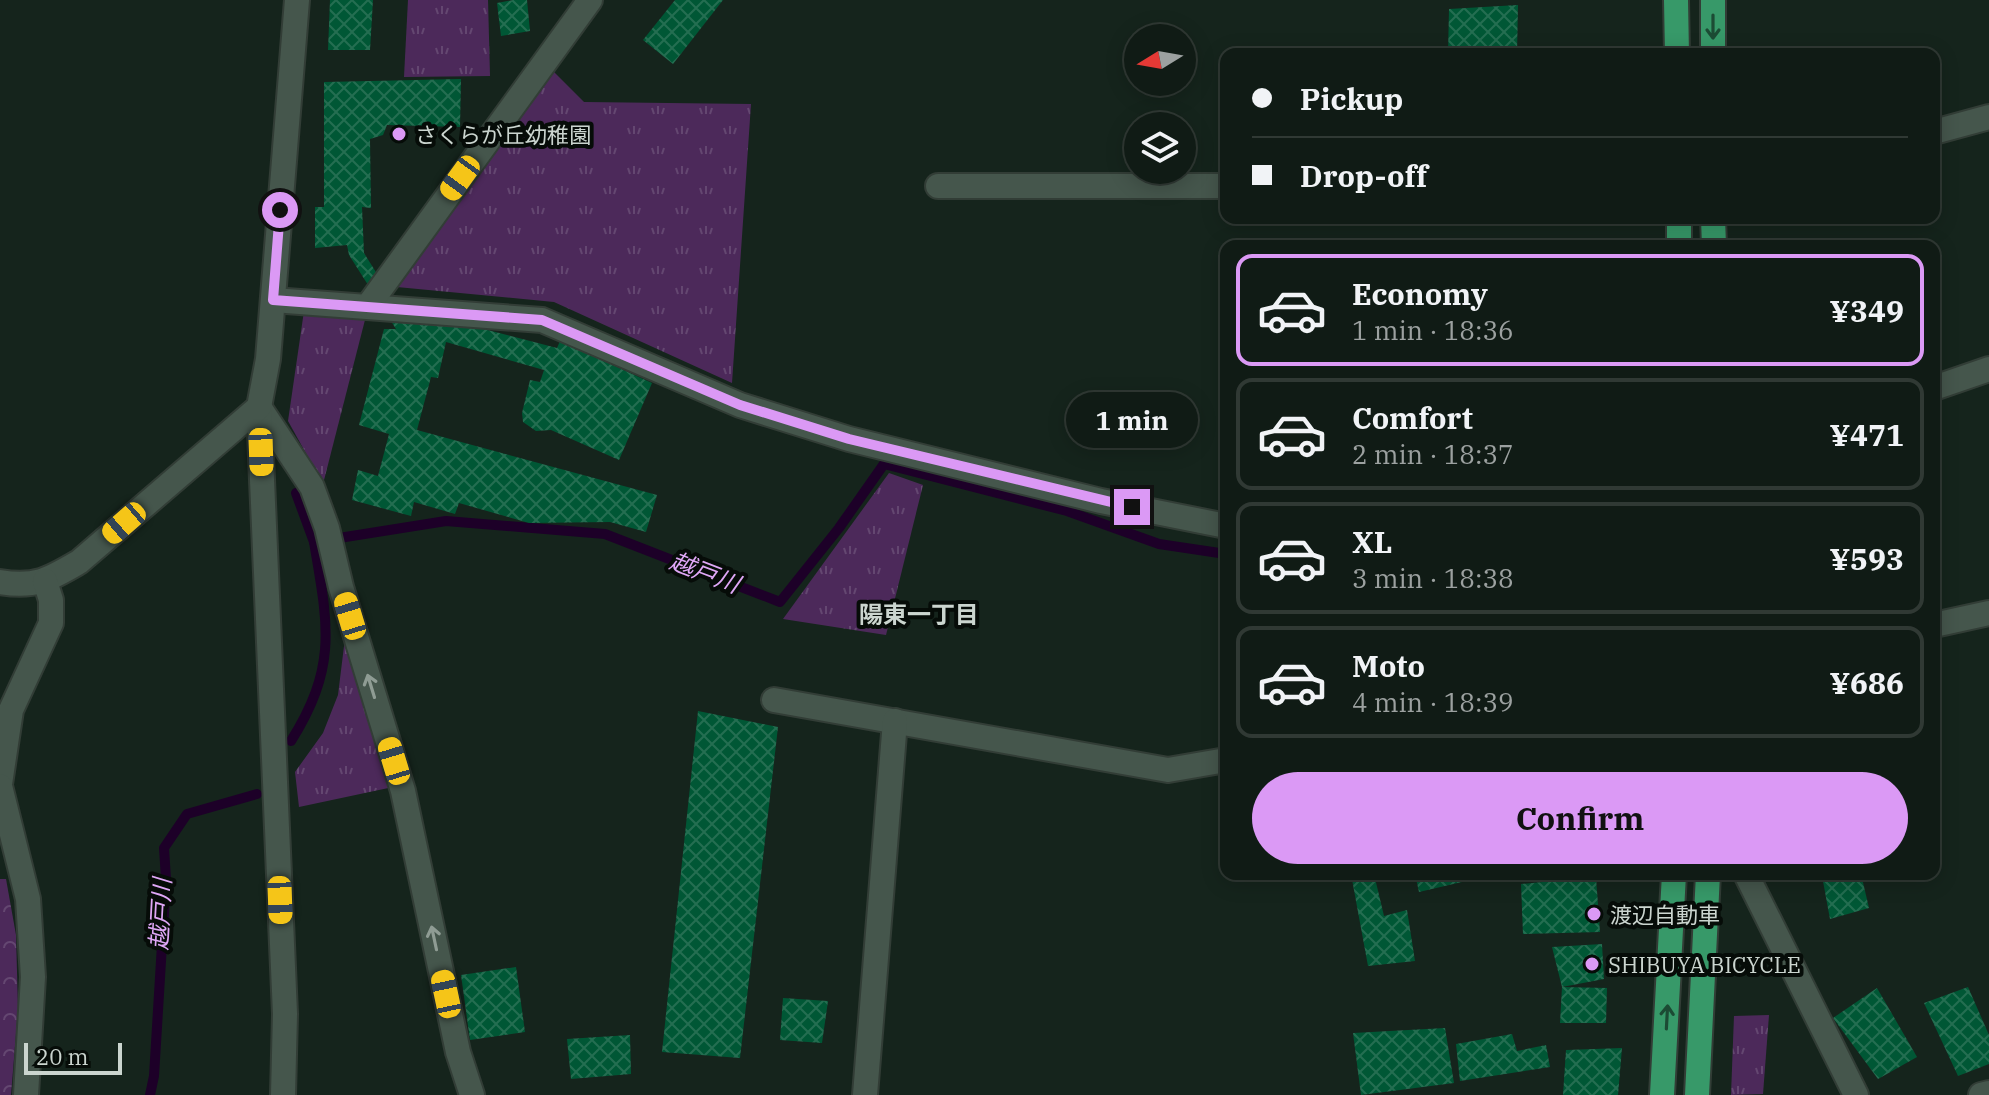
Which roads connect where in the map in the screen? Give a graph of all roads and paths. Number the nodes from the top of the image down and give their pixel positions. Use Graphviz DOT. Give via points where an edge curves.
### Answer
graph roads {
  1 [pos="297,0"];
  2 [pos="590,0"];
  3 [pos="1679,0"];
  4 [pos="1713,0"];
  5 [pos="1677,48"];
  6 [pos="1713,48"];
  7 [pos="1989,117"];
  8 [pos="1940,130"];
  9 [pos="938,186"];
  10 [pos="1220,186"];
  11 [pos="273,300"];
  12 [pos="368,306"];
  13 [pos="1989,369"];
  14 [pos="1940,386"];
  15 [pos="259,407"];
  16 [pos="1220,525"];
  17 [pos="45,581"];
  18 [pos="0,582"];
  19 [pos="1989,613"];
  20 [pos="1940,624"];
  21 [pos="774,700"];
  22 [pos="895,721"];
  23 [pos="1220,761"];
  24 [pos="0,785"];
  25 [pos="1674,880"];
  26 [pos="1708,880"];
  27 [pos="1749,880"];
  28 [pos="1989,1093"];
  29 [pos="26,1095"];
  30 [pos="283,1095"];
  31 [pos="472,1095"];
  32 [pos="865,1095"];
  33 [pos="1662,1095"];
  34 [pos="1697,1095"];
  35 [pos="1856,1095"];
  36 [pos="1981,1095"];
  1 -- 11 [label="street"];
  2 -- 12 [label="street"];
  3 -- 5 [label="highway"];
  4 -- 6 [label="highway, one-way"];
  7 -- 8 [label="street"];
  9 -- 10 [label="street"];
  11 -- 12 [label="street"];
  11 -- 15 [label="street"];
  12 -- 16 [label="street" via="542,320 740,405 849,439"];
  13 -- 14 [label="street"];
  15 -- 17 [label="street" via="79,562"];
  15 -- 30 [label="street" via="285,1014"];
  31 -- 15 [label="street, one-way" via="458,1052 403,791 327,528 312,487"];
  17 -- 18 [label="street"];
  17 -- 24 [label="street" via="51,623 11,710"];
  19 -- 20 [label="street"];
  21 -- 22 [label="street"];
  22 -- 23 [label="street" via="1168,770"];
  22 -- 32 [label="street"];
  24 -- 29 [label="street" via="28,899 33,977"];
  33 -- 25 [label="highway, one-way"];
  26 -- 34 [label="highway"];
  27 -- 35 [label="street"];
  28 -- 36 [label="street"];
}
